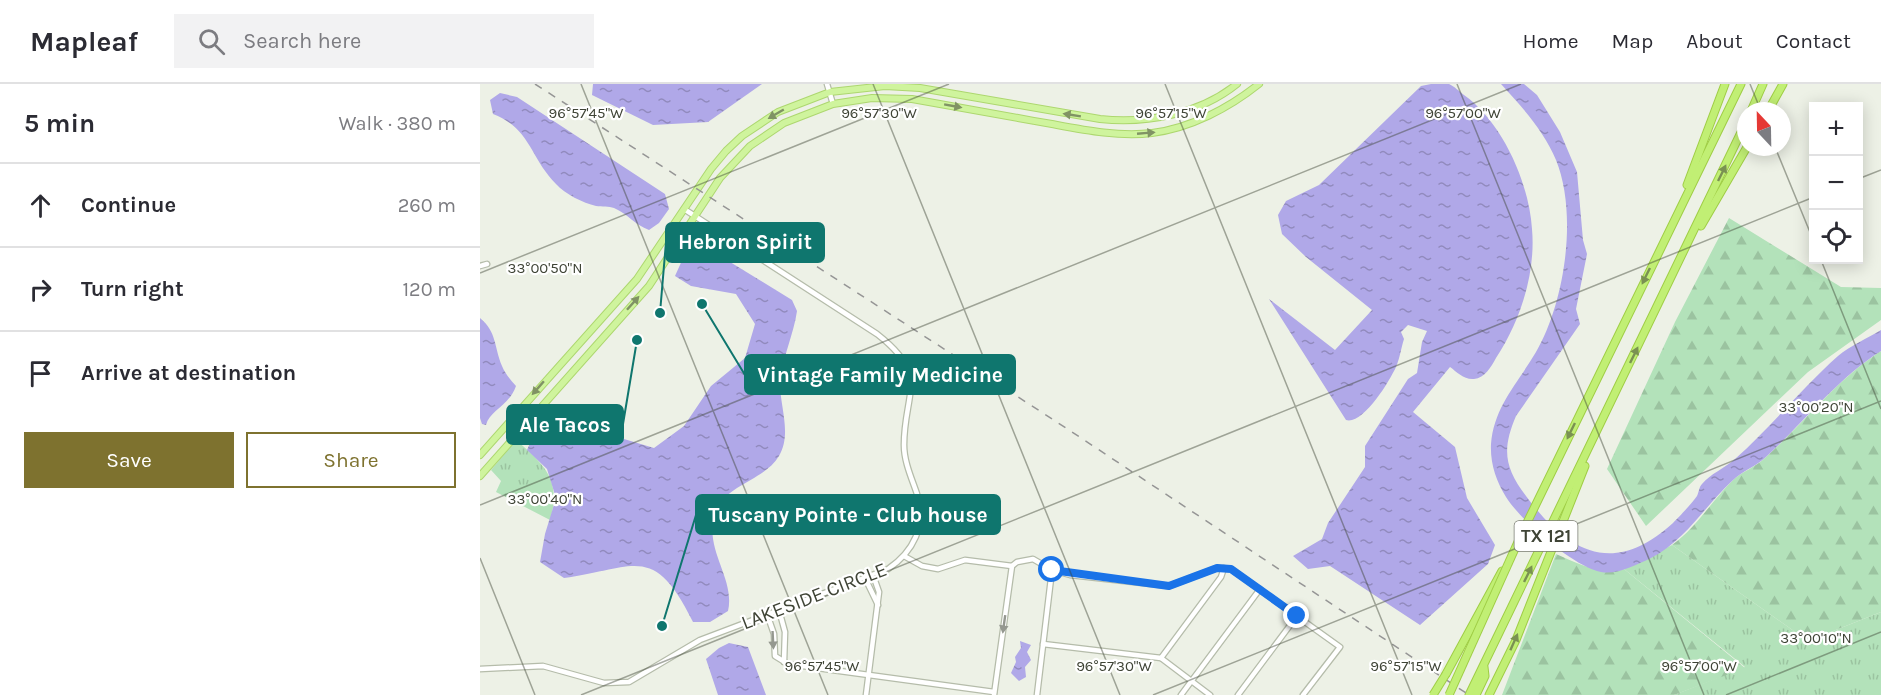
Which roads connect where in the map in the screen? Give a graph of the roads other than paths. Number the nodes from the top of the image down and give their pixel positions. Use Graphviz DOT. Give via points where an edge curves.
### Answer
graph roads {
  1 [pos="827,84"];
  2 [pos="1237,84"];
  3 [pos="1259,84"];
  4 [pos="1725,84"];
  5 [pos="1741,84"];
  6 [pos="1763,84"];
  7 [pos="1783,84"];
  8 [pos="830,92"];
  9 [pos="1755,102"];
  10 [pos="1773,102"];
  11 [pos="833,104"];
  12 [pos="1737,141"];
  13 [pos="1742,156"];
  14 [pos="684,209"];
  15 [pos="695,216"];
  16 [pos="1672,224"];
  17 [pos="487,264"];
  18 [pos="1678,264"];
  19 [pos="480,266"];
  20 [pos="583,338"];
  21 [pos="577,344"];
  22 [pos="594,347"];
  23 [pos="588,353"];
  24 [pos="1609,408"];
  25 [pos="480,454"];
  26 [pos="480,464"];
  27 [pos="486,469"];
  28 [pos="480,476"];
  29 [pos="1522,533"];
  30 [pos="904,556"];
  31 [pos="1012,566"];
  32 [pos="1224,568"];
  33 [pos="1052,570"];
  34 [pos="873,575"];
  35 [pos="865,578"];
  36 [pos="1260,589"];
  37 [pos="878,606"];
  38 [pos="779,610"];
  39 [pos="767,614"];
  40 [pos="1297,616"];
  41 [pos="1043,644"];
  42 [pos="1161,658"];
  43 [pos="784,662"];
  44 [pos="1484,664"];
  45 [pos="480,669"];
  46 [pos="868,676"];
  47 [pos="1191,680"];
  48 [pos="994,694"];
  49 [pos="866,695"];
  50 [pos="1037,695"];
  51 [pos="1180,695"];
  52 [pos="1210,695"];
  53 [pos="1238,695"];
  54 [pos="1303,695"];
  55 [pos="1433,695"];
  56 [pos="1449,695"];
  57 [pos="1469,695"];
  58 [pos="1476,695"];
  59 [pos="1489,695"];
  1 -- 8 [label="street"];
  2 -- 8 [label="main road, one-way" via="1179,113 1123,121 908,86 852,87"];
  11 -- 3 [label="main road, one-way" via="872,98 912,99 1076,128 1134,134 1180,127 1242,98"];
  4 -- 16 [label="highway"];
  5 -- 16 [label="highway, TX 121"];
  6 -- 9 [label="highway"];
  7 -- 10 [label="highway"];
  8 -- 11 [label="street"];
  8 -- 14 [label="main road, one-way" via="778,112 742,136 726,151"];
  11 -- 15 [label="main road" via="784,123 760,139 736,160"];
  18 -- 12 [label="highway, TX 121, one-way"];
  13 -- 18 [label="highway"];
  14 -- 15 [label="street, LAKESIDE CIRCLE"];
  14 -- 20 [label="main road" via="641,275"];
  22 -- 15 [label="main road, one-way" via="649,286"];
  15 -- 30 [label="street, LAKESIDE CIRCLE" via="877,334 899,353 910,375 912,391 904,445 920,509 918,532"];
  16 -- 29 [label="highway, TX 121, one-way"];
  17 -- 19 [label="street"];
  24 -- 18 [label="highway, TX 121, one-way"];
  20 -- 21 [label="main road"];
  20 -- 22 [label="main road"];
  21 -- 23 [label="main road"];
  21 -- 25 [label="main road, one-way"];
  22 -- 23 [label="main road"];
  23 -- 27 [label="main road"];
  44 -- 24 [label="highway, TX 121, one-way"];
  59 -- 24 [label="highway, one-way" via="1516,640"];
  26 -- 27 [label="main road"];
  27 -- 28 [label="main road"];
  29 -- 55 [label="highway, bridge"];
  29 -- 56 [label="highway, TX 121, bridge"];
  30 -- 31 [label="street" via="922,566 938,568 964,560"];
  30 -- 34 [label="street, LAKESIDE CIRCLE"];
  31 -- 33 [label="street" via="1033,559"];
  31 -- 48 [label="street, one-way"];
  32 -- 33 [label="street" via="1169,586"];
  32 -- 36 [label="street"];
  32 -- 42 [label="street"];
  33 -- 41 [label="street"];
  34 -- 35 [label="street, LAKESIDE CIRCLE"];
  34 -- 37 [label="street" via="879,592"];
  35 -- 37 [label="street"];
  35 -- 38 [label="street, LAKESIDE CIRCLE"];
  36 -- 40 [label="street"];
  36 -- 47 [label="street"];
  37 -- 46 [label="street"];
  38 -- 39 [label="street, LAKESIDE CIRCLE"];
  38 -- 43 [label="street" via="785,632"];
  39 -- 43 [label="street, one-way" via="774,634 775,656"];
  39 -- 45 [label="street, LAKESIDE CIRCLE" via="700,640 629,682 604,683 543,666"];
  40 -- 53 [label="street"];
  40 -- 54 [label="street" via="1340,647"];
  41 -- 42 [label="street"];
  41 -- 50 [label="street"];
  42 -- 47 [label="street"];
  43 -- 46 [label="street"];
  44 -- 57 [label="highway"];
  44 -- 58 [label="highway" via="1485,676"];
  46 -- 48 [label="street"];
  46 -- 49 [label="street"];
  47 -- 51 [label="street"];
  47 -- 52 [label="street"];
}
